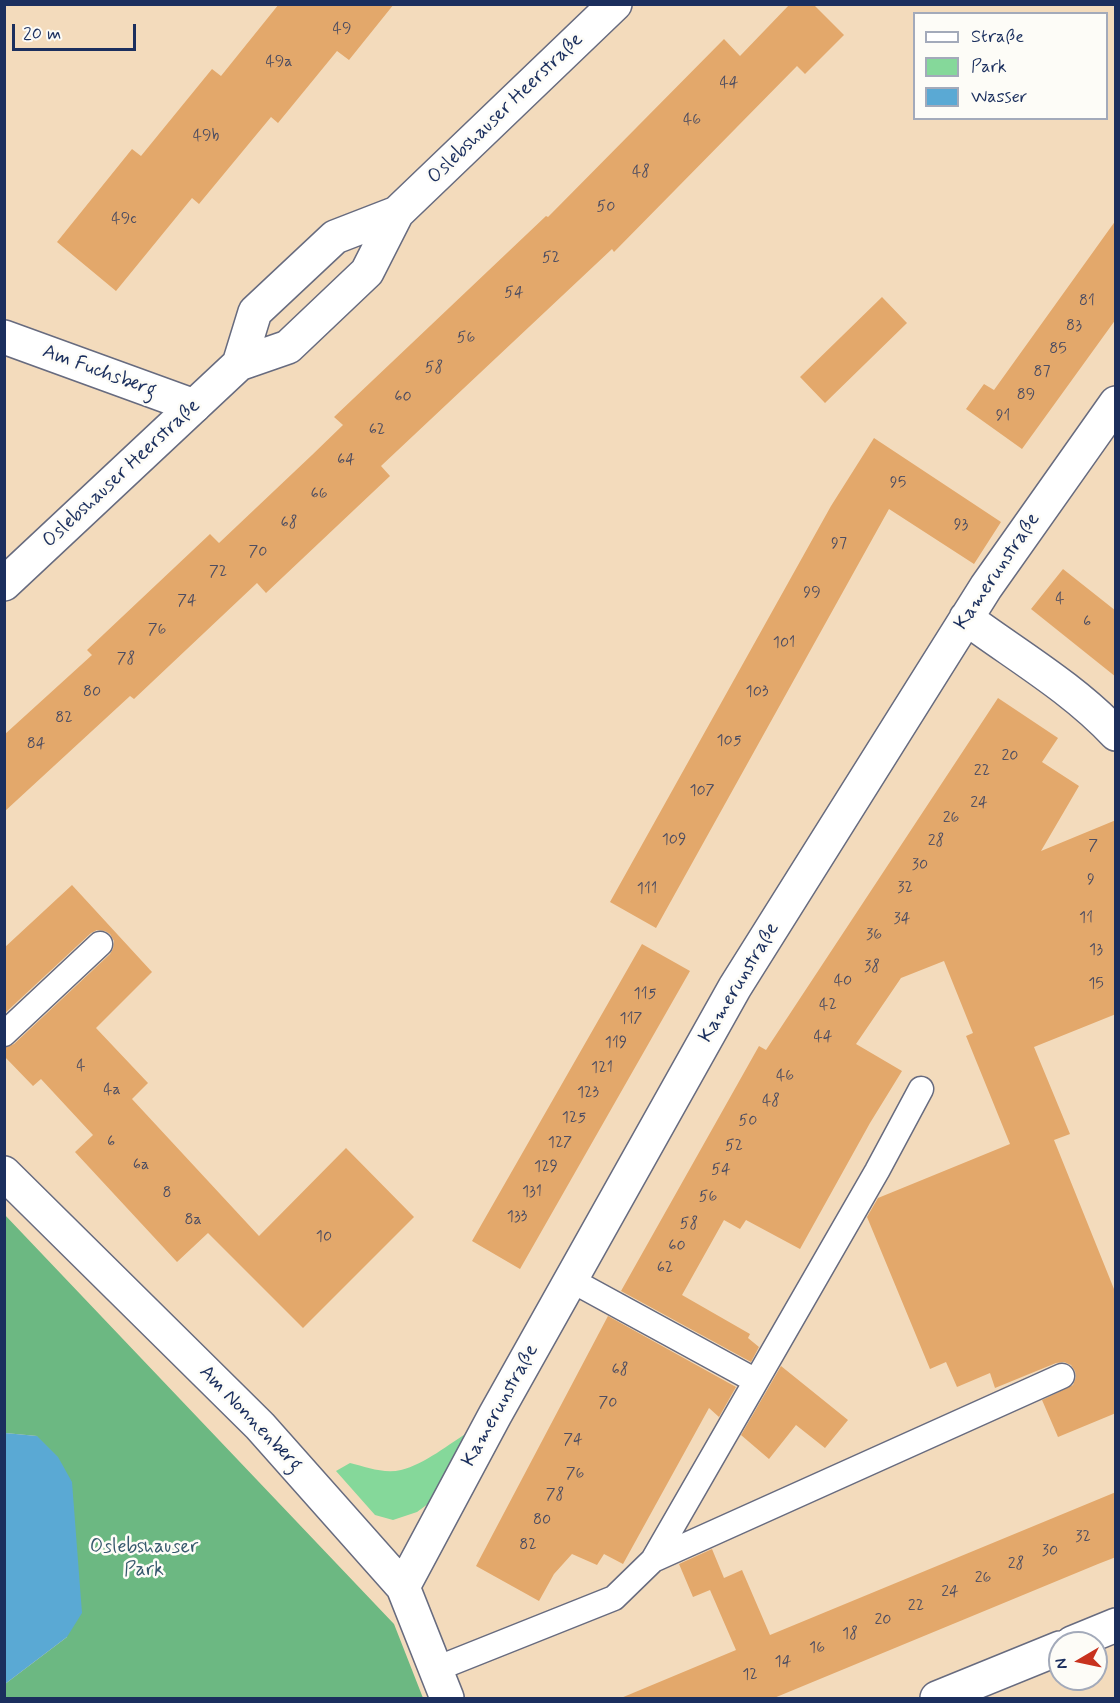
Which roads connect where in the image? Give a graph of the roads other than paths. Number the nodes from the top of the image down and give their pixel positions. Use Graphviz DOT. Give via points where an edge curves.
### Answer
graph roads {
  1 [pos="615,4"];
  2 [pos="397,213"];
  3 [pos="4,337"];
  4 [pos="239,364"];
  5 [pos="1116,403"];
  6 [pos="194,406"];
  7 [pos="4,584"];
  8 [pos="966,618"];
  9 [pos="1116,734"];
  10 [pos="100,944"];
  11 [pos="4,1034"];
  12 [pos="921,1089"];
  13 [pos="4,1173"];
  14 [pos="571,1280"];
  15 [pos="1062,1376"];
  16 [pos="756,1381"];
  17 [pos="653,1560"];
  18 [pos="403,1587"];
  19 [pos="1116,1625"];
  20 [pos="1101,1631"];
  21 [pos="1048,1653"];
  22 [pos="442,1684"];
  23 [pos="938,1698"];
  1 -- 2 [label="street, Oslebshauser Heerstraße"];
  2 -- 4 [label="street, Oslebshauser Heerstraße" via="367,272 288,347"];
  2 -- 4 [label="street, Oslebshauser Heerstraße" via="335,237 255,312"];
  3 -- 6 [label="street, Am Fuchsberg"];
  4 -- 6 [label="street, Oslebshauser Heerstraße"];
  5 -- 8 [label="street, Kamerunstraße"];
  6 -- 7 [label="street, Oslebshauser Heerstraße"];
  8 -- 9 [label="street" via="1071,694"];
  8 -- 14 [label="street, Kamerunstraße" via="735,987"];
  10 -- 11 [label="lane"];
  12 -- 16 [label="lane"];
  13 -- 18 [label="street, Am Nonnenberg" via="260,1426"];
  14 -- 16 [label="lane"];
  14 -- 18 [label="street, Kamerunstraße"];
  15 -- 17 [label="lane"];
  16 -- 17 [label="lane"];
  17 -- 22 [label="lane" via="614,1598"];
  18 -- 22 [label="street, Am Nonnenberg"];
  19 -- 20 [label="street"];
  21 -- 23 [label="street"];
}
